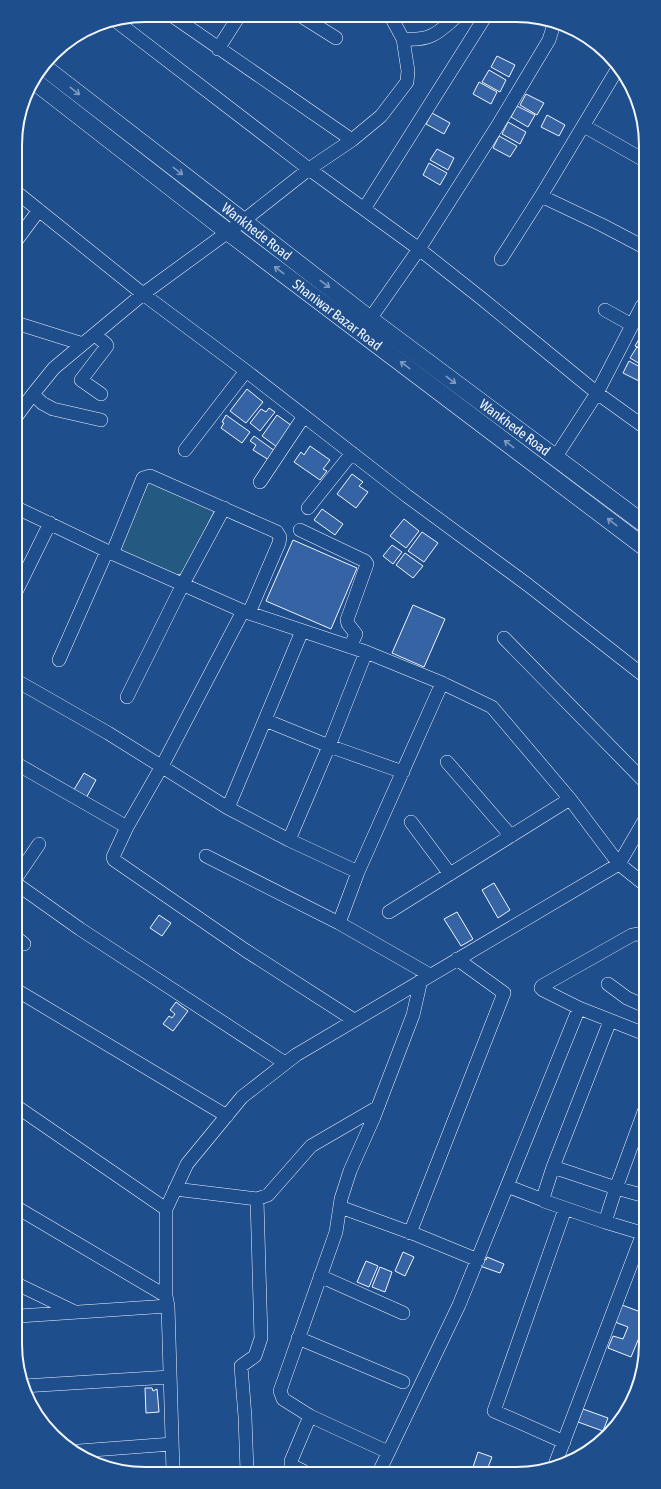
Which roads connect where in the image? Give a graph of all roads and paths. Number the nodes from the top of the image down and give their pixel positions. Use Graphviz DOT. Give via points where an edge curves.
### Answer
graph roads {
  1 [pos="181,22"];
  2 [pos="235,22"];
  3 [pos="311,22"];
  4 [pos="394,22"];
  5 [pos="450,22"];
  6 [pos="482,22"];
  7 [pos="121,25"];
  8 [pos="553,28"];
  9 [pos="336,38"];
  10 [pos="403,39"];
  11 [pos="218,48"];
  12 [pos="48,70"];
  13 [pos="615,73"];
  14 [pos="39,85"];
  15 [pos="584,126"];
  16 [pos="352,140"];
  17 [pos="639,157"];
  18 [pos="309,169"];
  19 [pos="22,196"];
  20 [pos="541,196"];
  21 [pos="364,209"];
  22 [pos="39,210"];
  23 [pos="243,221"];
  24 [pos="228,232"];
  25 [pos="22,233"];
  26 [pos="639,244"];
  27 [pos="419,249"];
  28 [pos="501,259"];
  29 [pos="143,294"];
  30 [pos="605,310"];
  31 [pos="639,312"];
  32 [pos="370,319"];
  33 [pos="22,325"];
  34 [pos="632,325"];
  35 [pos="95,335"];
  36 [pos="83,344"];
  37 [pos="246,371"];
  38 [pos="596,393"];
  39 [pos="33,394"];
  40 [pos="101,394"];
  41 [pos="22,409"];
  42 [pos="304,416"];
  43 [pos="101,420"];
  44 [pos="639,423"];
  45 [pos="185,450"];
  46 [pos="352,453"];
  47 [pos="555,458"];
  48 [pos="260,482"];
  49 [pos="224,508"];
  50 [pos="308,508"];
  51 [pos="22,510"];
  52 [pos="639,520"];
  53 [pos="50,523"];
  54 [pos="300,530"];
  55 [pos="639,543"];
  56 [pos="109,552"];
  57 [pos="22,580"];
  58 [pos="183,584"];
  59 [pos="246,612"];
  60 [pos="302,631"];
  61 [pos="504,638"];
  62 [pos="350,647"];
  63 [pos="366,652"];
  64 [pos="59,660"];
  65 [pos="639,672"];
  66 [pos="442,683"];
  67 [pos="22,684"];
  68 [pos="127,697"];
  69 [pos="265,720"];
  70 [pos="329,746"];
  71 [pos="447,762"];
  72 [pos="162,766"];
  73 [pos="22,767"];
  74 [pos="402,772"];
  75 [pos="639,776"];
  76 [pos="570,799"];
  77 [pos="228,808"];
  78 [pos="410,822"];
  79 [pos="127,827"];
  80 [pos="639,829"];
  81 [pos="511,836"];
  82 [pos="289,840"];
  83 [pos="39,844"];
  84 [pos="206,856"];
  85 [pos="618,864"];
  86 [pos="22,869"];
  87 [pos="358,872"];
  88 [pos="450,874"];
  89 [pos="639,880"];
  90 [pos="22,888"];
  91 [pos="389,912"];
  92 [pos="339,923"];
  93 [pos="639,935"];
  94 [pos="456,959"];
  95 [pos="426,977"];
  96 [pos="608,984"];
  97 [pos="22,993"];
  98 [pos="639,1004"];
  99 [pos="579,1008"];
  100 [pos="354,1020"];
  101 [pos="610,1021"];
  102 [pos="639,1032"];
  103 [pos="285,1063"];
  104 [pos="378,1107"];
  105 [pos="22,1110"];
  106 [pos="227,1116"];
  107 [pos="639,1125"];
  108 [pos="553,1166"];
  109 [pos="507,1186"];
  110 [pos="616,1188"];
  111 [pos="175,1189"];
  112 [pos="639,1194"];
  113 [pos="257,1199"];
  114 [pos="543,1200"];
  115 [pos="340,1207"];
  116 [pos="166,1209"];
  117 [pos="565,1209"];
  118 [pos="22,1211"];
  119 [pos="605,1222"];
  120 [pos="639,1232"];
  121 [pos="410,1233"];
  122 [pos="639,1247"];
  123 [pos="478,1260"];
  124 [pos="320,1276"];
  125 [pos="22,1286"];
  126 [pos="167,1301"];
  127 [pos="75,1312"];
  128 [pos="403,1313"];
  129 [pos="22,1316"];
  130 [pos="298,1338"];
  131 [pos="170,1377"];
  132 [pos="403,1382"];
  133 [pos="29,1386"];
  134 [pos="310,1416"];
  135 [pos="564,1442"];
  136 [pos="172,1444"];
  137 [pos="85,1451"];
  138 [pos="388,1452"];
  139 [pos="557,1459"];
  140 [pos="173,1467"];
  141 [pos="247,1467"];
  142 [pos="295,1467"];
  143 [pos="381,1467"];
  1 -- 11 [label="street"];
  2 -- 11 [label="street"];
  3 -- 9 [label="street"];
  4 -- 10 [label="street"];
  5 -- 10 [label="street" via="426,39"];
  6 -- 21 [label="street" via="408,143"];
  7 -- 18 [label="street"];
  8 -- 27 [label="street" via="549,40"];
  10 -- 16 [label="street" via="408,71 407,82 381,116"];
  11 -- 16 [label="street"];
  12 -- 23 [label="main road, Wankhede Road, one-way"];
  13 -- 15 [label="street"];
  14 -- 24 [label="main road, Shaniwar Bazar Road"];
  15 -- 17 [label="street"];
  15 -- 20 [label="street"];
  16 -- 18 [label="street"];
  18 -- 21 [label="street"];
  18 -- 23 [label="street"];
  19 -- 22 [label="street"];
  20 -- 26 [label="street"];
  20 -- 28 [label="street"];
  21 -- 27 [label="street"];
  22 -- 25 [label="street"];
  22 -- 29 [label="street"];
  23 -- 24 [label="street"];
  23 -- 32 [label="main road, Wankhede Road, one-way"];
  24 -- 29 [label="street"];
  55 -- 24 [label="main road, Shaniwar Bazar Road, one-way"];
  27 -- 32 [label="street"];
  27 -- 38 [label="street"];
  29 -- 35 [label="street"];
  29 -- 37 [label="street"];
  30 -- 34 [label="street"];
  31 -- 34 [label="street"];
  32 -- 47 [label="main road, Wankhede Road, one-way"];
  33 -- 36 [label="street"];
  34 -- 38 [label="street"];
  35 -- 36 [label="street"];
  35 -- 40 [label="street" via="107,346 81,380"];
  36 -- 39 [label="street" via="54,368"];
  37 -- 42 [label="street"];
  37 -- 45 [label="street"];
  38 -- 44 [label="street"];
  38 -- 47 [label="street"];
  39 -- 41 [label="street"];
  39 -- 43 [label="street" via="53,409"];
  42 -- 46 [label="street"];
  42 -- 48 [label="street"];
  46 -- 50 [label="street"];
  46 -- 65 [label="street"];
  47 -- 52 [label="main road, Wankhede Road"];
  49 -- 56 [label="street" via="146,476"];
  49 -- 58 [label="street"];
  49 -- 59 [label="street" via="277,532 280,537"];
  51 -- 53 [label="street"];
  53 -- 56 [label="street"];
  53 -- 57 [label="street"];
  54 -- 62 [label="street" via="367,564 347,620 356,634"];
  56 -- 58 [label="street"];
  56 -- 64 [label="street"];
  58 -- 59 [label="street"];
  58 -- 68 [label="street"];
  59 -- 60 [label="street"];
  59 -- 72 [label="street"];
  60 -- 62 [label="street"];
  60 -- 69 [label="street"];
  61 -- 75 [label="street"];
  62 -- 63 [label="street"];
  63 -- 66 [label="street"];
  63 -- 70 [label="street"];
  66 -- 74 [label="street"];
  66 -- 76 [label="street" via="492,707"];
  67 -- 72 [label="street"];
  69 -- 70 [label="street"];
  69 -- 77 [label="street"];
  70 -- 74 [label="street"];
  70 -- 82 [label="street"];
  71 -- 81 [label="street"];
  72 -- 77 [label="street"];
  72 -- 79 [label="street"];
  73 -- 79 [label="street"];
  74 -- 87 [label="street"];
  76 -- 81 [label="street"];
  76 -- 85 [label="street"];
  77 -- 82 [label="street"];
  78 -- 88 [label="street"];
  79 -- 100 [label="street" via="113,854 114,860 245,950"];
  80 -- 85 [label="street"];
  81 -- 88 [label="street"];
  82 -- 87 [label="street"];
  83 -- 86 [label="street"];
  84 -- 92 [label="street"];
  85 -- 89 [label="street"];
  85 -- 94 [label="street"];
  87 -- 92 [label="street"];
  88 -- 91 [label="street"];
  90 -- 103 [label="street" via="80,929"];
  92 -- 95 [label="street"];
  93 -- 99 [label="street" via="632,936 542,986 543,990"];
  94 -- 95 [label="street"];
  94 -- 121 [label="street" via="504,993"];
  95 -- 100 [label="street"];
  95 -- 104 [label="street"];
  96 -- 98 [label="street"];
  97 -- 106 [label="street"];
  99 -- 101 [label="street"];
  99 -- 109 [label="street"];
  100 -- 103 [label="street"];
  101 -- 102 [label="street"];
  101 -- 108 [label="street"];
  103 -- 106 [label="street" via="242,1097"];
  104 -- 113 [label="street" via="311,1146 268,1195"];
  104 -- 115 [label="street" via="350,1170"];
  105 -- 116 [label="street"];
  106 -- 111 [label="street" via="188,1164"];
  107 -- 110 [label="street"];
  108 -- 110 [label="street"];
  108 -- 114 [label="street"];
  109 -- 114 [label="street"];
  109 -- 123 [label="street"];
  110 -- 112 [label="street"];
  110 -- 119 [label="street"];
  111 -- 113 [label="street"];
  111 -- 116 [label="street"];
  113 -- 141 [label="street" via="261,1338 255,1356 241,1366"];
  114 -- 117 [label="street"];
  115 -- 121 [label="street"];
  115 -- 124 [label="street" via="336,1232"];
  116 -- 126 [label="street"];
  117 -- 119 [label="street"];
  117 -- 135 [label="street" via="494,1410"];
  118 -- 126 [label="street"];
  119 -- 120 [label="street"];
  121 -- 123 [label="street"];
  122 -- 135 [label="street"];
  123 -- 138 [label="street"];
  124 -- 128 [label="street"];
  124 -- 130 [label="street"];
  125 -- 127 [label="street"];
  126 -- 127 [label="street"];
  126 -- 131 [label="street"];
  127 -- 129 [label="street"];
  130 -- 132 [label="street"];
  130 -- 134 [label="street" via="280,1391 284,1399"];
  131 -- 133 [label="street"];
  131 -- 136 [label="street"];
  134 -- 138 [label="street"];
  134 -- 142 [label="street" via="291,1461 291,1465"];
  135 -- 139 [label="street"];
  136 -- 137 [label="street"];
  136 -- 140 [label="street"];
  138 -- 143 [label="street"];
}
